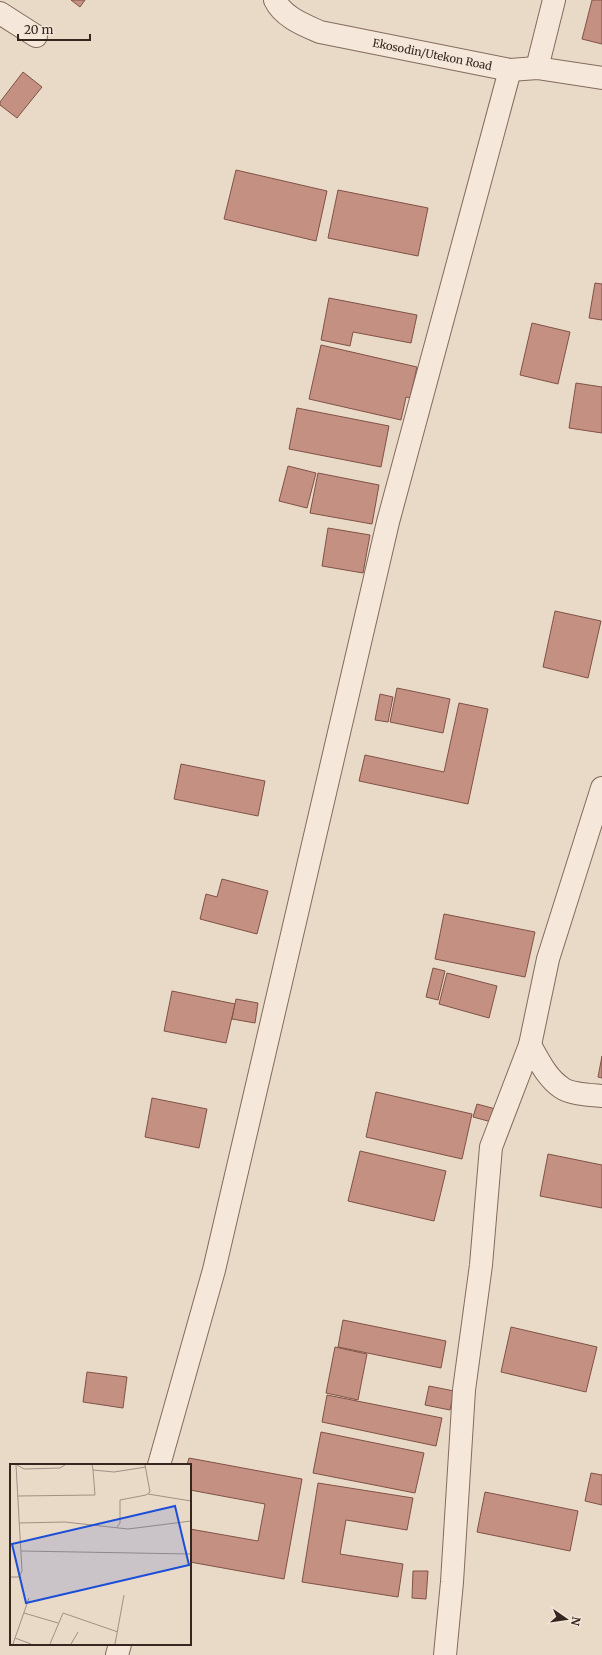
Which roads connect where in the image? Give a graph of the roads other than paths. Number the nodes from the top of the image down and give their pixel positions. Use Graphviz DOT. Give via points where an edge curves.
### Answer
graph roads {
  1 [pos="275,0"];
  2 [pos="554,0"];
  3 [pos="0,13"];
  4 [pos="36,36"];
  5 [pos="537,68"];
  6 [pos="510,70"];
  7 [pos="602,78"];
  8 [pos="602,788"];
  9 [pos="530,1045"];
  10 [pos="546,1073"];
  11 [pos="602,1096"];
  12 [pos="510,1097"];
  13 [pos="159,1464"];
  14 [pos="120,1645"];
  15 [pos="117,1655"];
  16 [pos="445,1655"];
  1 -- 6 [label="street, Ekosodin/Utekon Road" via="278,6 296,21 320,32"];
  2 -- 5 [label="street"];
  3 -- 4 [label="street"];
  5 -- 6 [label="street, Ekosodin/Utekon Road"];
  5 -- 7 [label="street, Ekosodin/Utekon Road"];
  6 -- 13 [label="street" via="388,522 214,1270"];
  8 -- 9 [label="street" via="548,959"];
  9 -- 10 [label="street"];
  9 -- 12 [label="street"];
  10 -- 11 [label="street" via="563,1089"];
  10 -- 12 [label="street"];
  12 -- 16 [label="street" via="490,1147 481,1265 464,1390"];
  14 -- 15 [label="street"];
}
